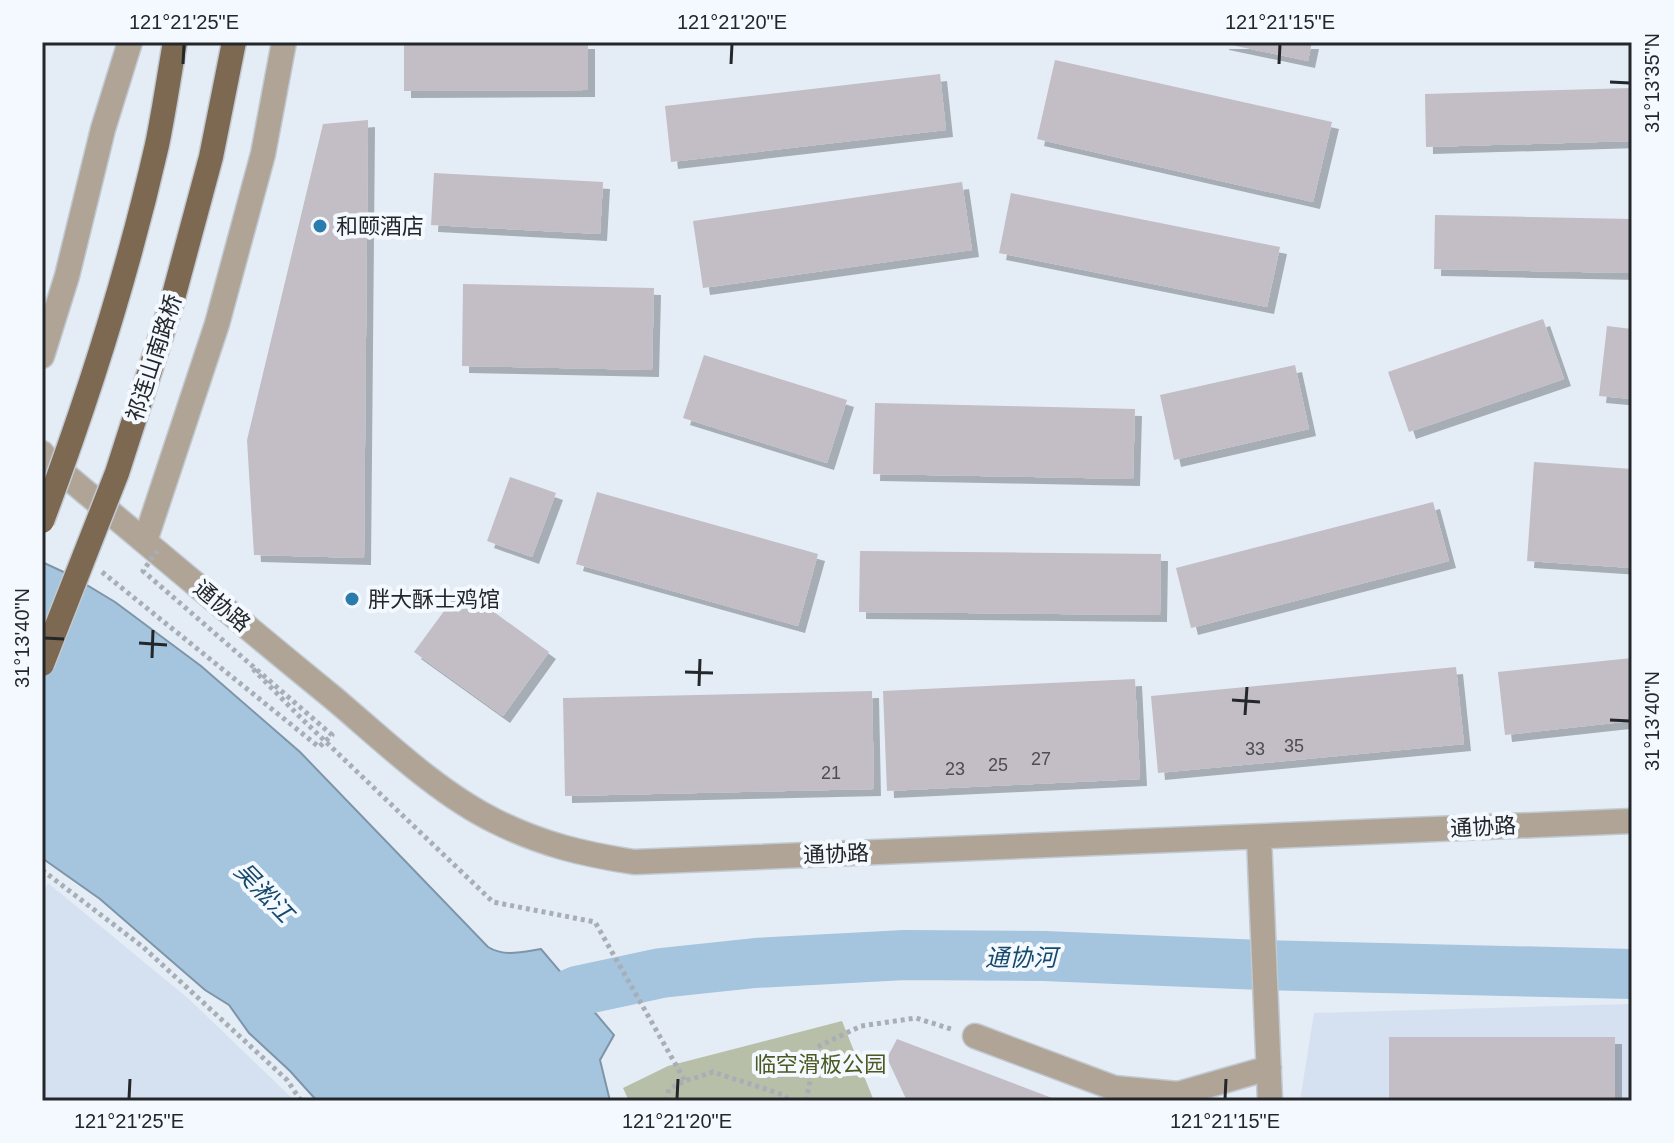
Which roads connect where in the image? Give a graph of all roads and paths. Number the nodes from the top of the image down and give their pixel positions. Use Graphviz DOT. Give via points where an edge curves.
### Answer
graph roads {
  1 [pos="130,42"];
  2 [pos="175,42"];
  3 [pos="234,42"];
  4 [pos="284,42"];
  5 [pos="42,356"];
  6 [pos="42,453"];
  7 [pos="42,521"];
  8 [pos="151,546"];
  9 [pos="84,558"];
  10 [pos="42,664"];
  11 [pos="302,719"];
  12 [pos="1632,821"];
  13 [pos="1259,837"];
  14 [pos="42,870"];
  15 [pos="975,1036"];
  16 [pos="1269,1068"];
  17 [pos="685,1081"];
  18 [pos="301,1101"];
  19 [pos="666,1101"];
  20 [pos="789,1101"];
  21 [pos="806,1101"];
  22 [pos="1270,1101"];
  1 -- 5 [label="street"];
  2 -- 7 [label="main road, bridge" via="157,144 119,289"];
  3 -- 9 [label="main road, 祁连山南路桥, bridge" via="211,157 172,302"];
  4 -- 8 [label="street" via="263,154"];
  6 -- 8 [label="street, 通协路"];
  8 -- 9 [label="path, bridge" via="143,571 332,735 319,747"];
  8 -- 13 [label="street, 通协路" via="442,788 536,840 588,855 634,862"];
  9 -- 10 [label="main road, 祁连山南路桥, bridge"];
  11 -- 17 [label="path" via="493,902 595,922"];
  12 -- 13 [label="street, 通协路"];
  13 -- 16 [label="street"];
  14 -- 18 [label="path" via="143,947 287,1080"];
  15 -- 16 [label="street" via="1114,1088 1178,1094"];
  15 -- 21 [label="path" via="916,1018 861,1026 817,1047"];
  16 -- 22 [label="street"];
  17 -- 19 [label="path" via="669,1089"];
  17 -- 20 [label="path" via="713,1072"];
}
